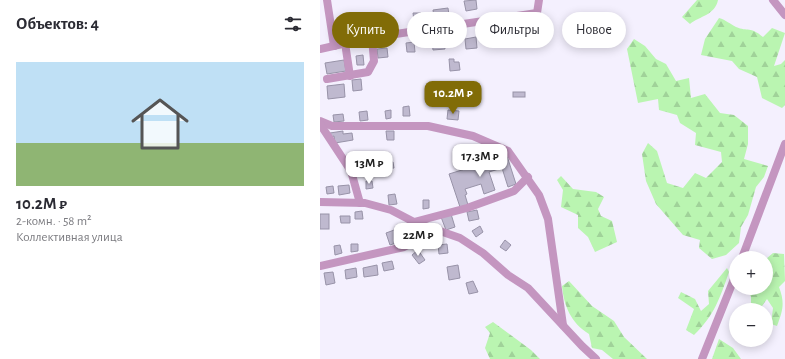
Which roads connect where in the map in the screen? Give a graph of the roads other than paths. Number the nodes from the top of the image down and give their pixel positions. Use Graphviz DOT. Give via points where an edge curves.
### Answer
graph roads {
  1 [pos="327,0"];
  2 [pos="539,0"];
  3 [pos="772,0"];
  4 [pos="785,15"];
  5 [pos="332,33"];
  6 [pos="399,34"];
  7 [pos="332,46"];
  8 [pos="346,48"];
  9 [pos="372,48"];
  10 [pos="320,49"];
  11 [pos="350,76"];
  12 [pos="327,79"];
  13 [pos="320,122"];
  14 [pos="785,144"];
  15 [pos="528,177"];
  16 [pos="320,202"];
  17 [pos="360,203"];
  18 [pos="414,222"];
  19 [pos="438,230"];
  20 [pos="745,251"];
  21 [pos="320,266"];
  22 [pos="729,292"];
  23 [pos="563,325"];
  24 [pos="596,359"];
  25 [pos="702,359"];
  1 -- 5 [label="street"];
  2 -- 6 [label="street" via="537,13"];
  3 -- 4 [label="street"];
  7 -- 10 [label="street"];
  8 -- 11 [label="street"];
  9 -- 11 [label="street" via="373,64 368,72"];
  11 -- 12 [label="street"];
  13 -- 15 [label="street" via="332,126 428,126 473,136 508,151"];
  13 -- 17 [label="street" via="351,172"];
  14 -- 20 [label="street"];
  15 -- 18 [label="street" via="514,190 467,208"];
  15 -- 23 [label="street" via="539,195 548,219"];
  16 -- 17 [label="street"];
  17 -- 18 [label="street" via="391,210"];
  18 -- 19 [label="street"];
  19 -- 21 [label="street" via="404,247"];
  19 -- 23 [label="street" via="460,238 483,253 508,275 528,288"];
  22 -- 25 [label="street"];
  23 -- 24 [label="street"];
}
